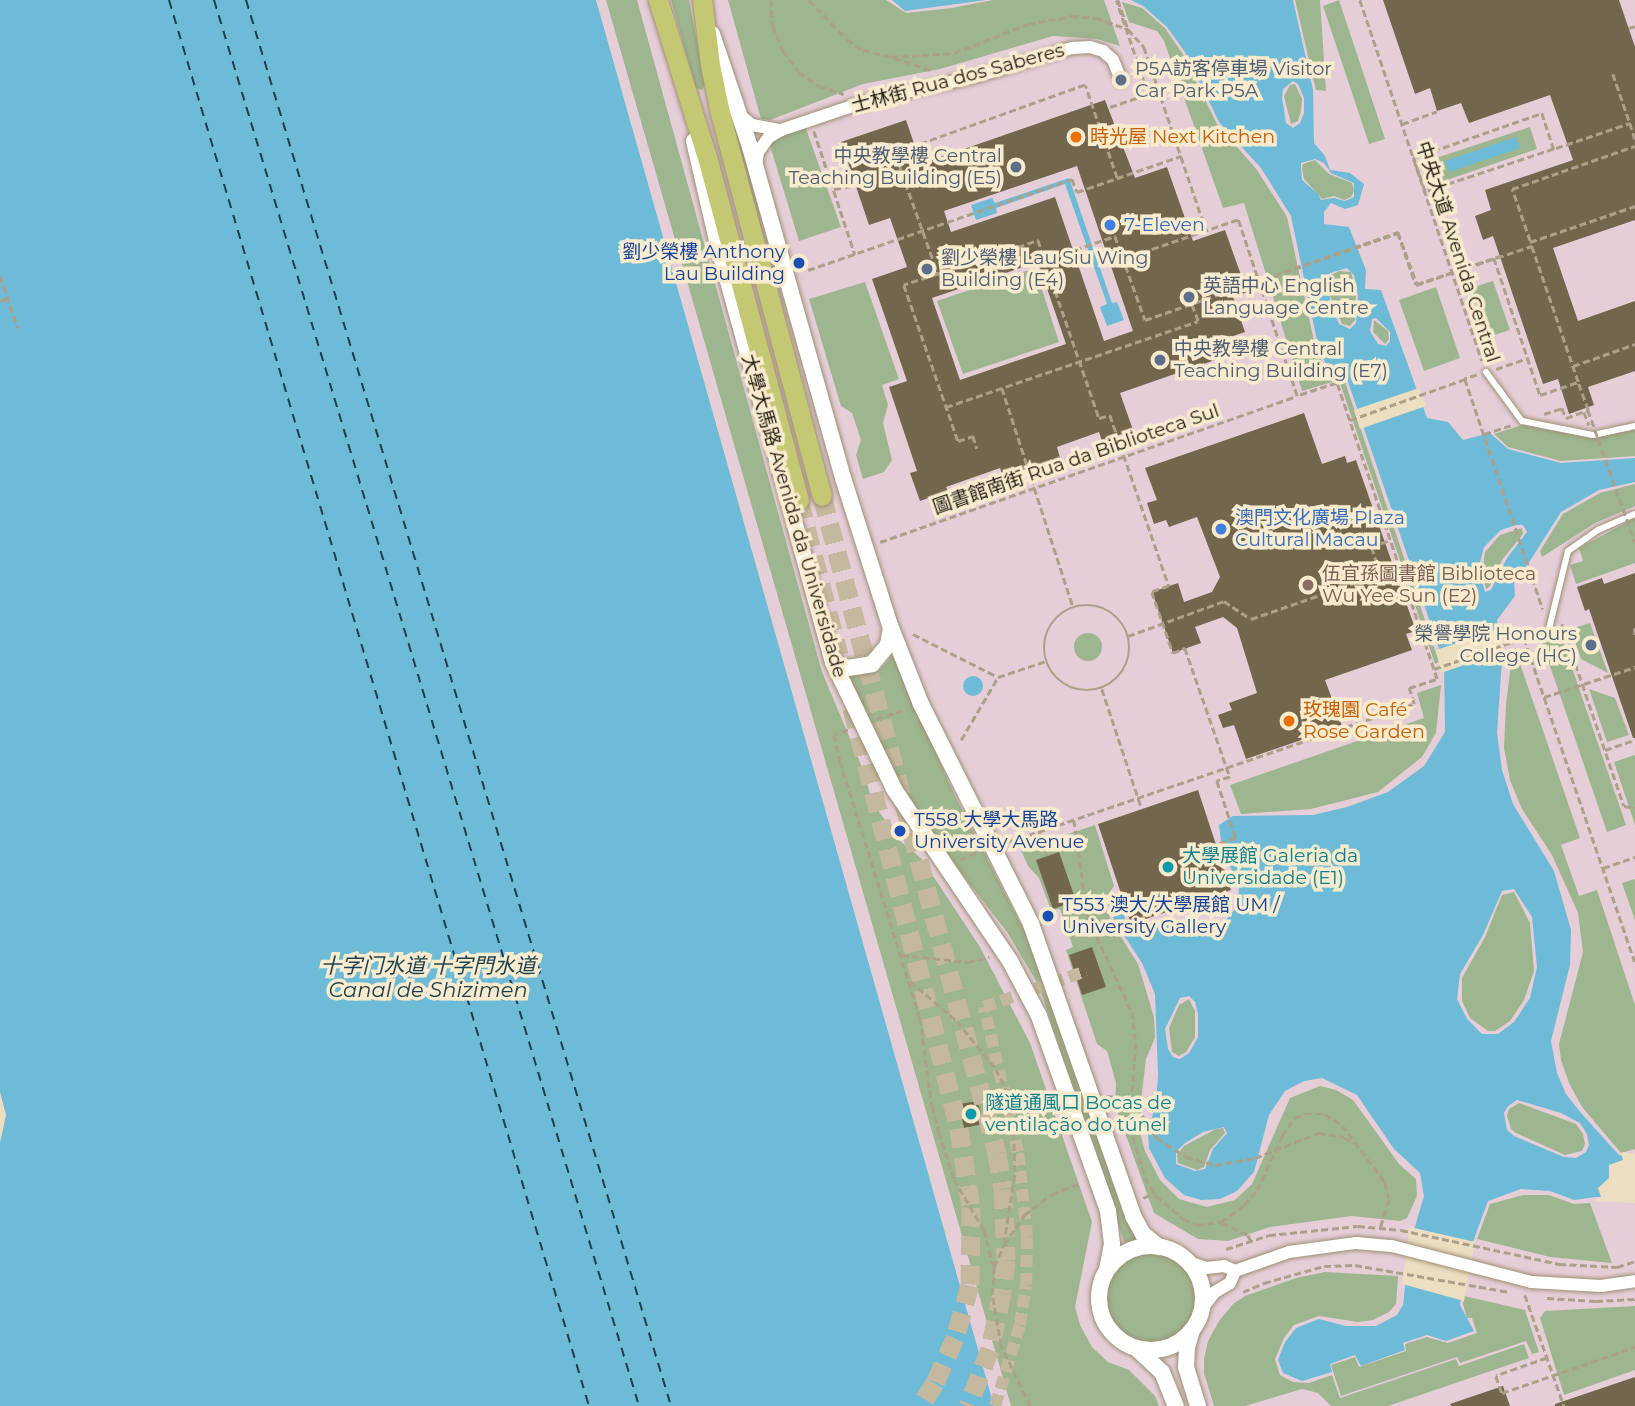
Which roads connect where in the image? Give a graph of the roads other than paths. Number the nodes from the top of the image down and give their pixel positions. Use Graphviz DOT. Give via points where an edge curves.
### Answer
graph roads {
  1 [pos="658,0"];
  2 [pos="704,9"];
  3 [pos="675,57"];
  4 [pos="1121,80"];
  5 [pos="738,114"];
  6 [pos="781,130"];
  7 [pos="756,169"];
  8 [pos="1486,372"];
  9 [pos="1635,426"];
  10 [pos="822,496"];
  11 [pos="799,500"];
  12 [pos="1635,513"];
  13 [pos="891,628"];
  14 [pos="1549,629"];
  15 [pos="833,662"];
  16 [pos="1159,1247"];
  17 [pos="1191,1263"];
  18 [pos="1107,1269"];
  19 [pos="1238,1269"];
  20 [pos="1635,1281"];
  21 [pos="1204,1306"];
  22 [pos="1193,1328"];
  23 [pos="1136,1349"];
  24 [pos="1176,1406"];
  25 [pos="1198,1406"];
  1 -- 3 [label="main road, 大學大馬路 Avenida da Universidade"];
  2 -- 5 [label="main road"];
  2 -- 10 [label="main road" via="720,113"];
  3 -- 11 [label="main road" via="707,157"];
  3 -- 15 [label="main road, 大學大馬路 Avenida da Universidade" via="718,245"];
  4 -- 6 [label="street, 士林街 Rua dos Saberes" via="1109,55 1082,47 870,100"];
  5 -- 6 [label="street" via="752,125"];
  5 -- 7 [label="main road"];
  6 -- 7 [label="street" via="758,152"];
  7 -- 13 [label="main road" via="863,548"];
  8 -- 9 [label="lane" via="1522,421 1597,434"];
  12 -- 14 [label="lane" via="1568,551"];
  13 -- 15 [label="main road" via="888,645 872,664 848,668"];
  13 -- 16 [label="main road" via="921,704 1031,924 1133,1216 1143,1234"];
  15 -- 18 [label="main road, 大學大馬路 Avenida da Universidade" via="894,789 1003,950 1039,1016 1111,1225"];
  16 -- 17 [label="main road"];
  16 -- 18 [label="main road" via="1130,1249"];
  17 -- 19 [label="street"];
  17 -- 21 [label="main road" via="1200,1277"];
  18 -- 23 [label="main road" via="1098,1295 1102,1316 1112,1334"];
  19 -- 20 [label="street" via="1312,1247 1356,1243 1392,1246 1556,1285"];
  19 -- 21 [label="street" via="1230,1283"];
  21 -- 22 [label="main road"];
  22 -- 23 [label="main road" via="1168,1348"];
  22 -- 25 [label="main road" via="1186,1367"];
  23 -- 24 [label="main road" via="1162,1373"];
}
